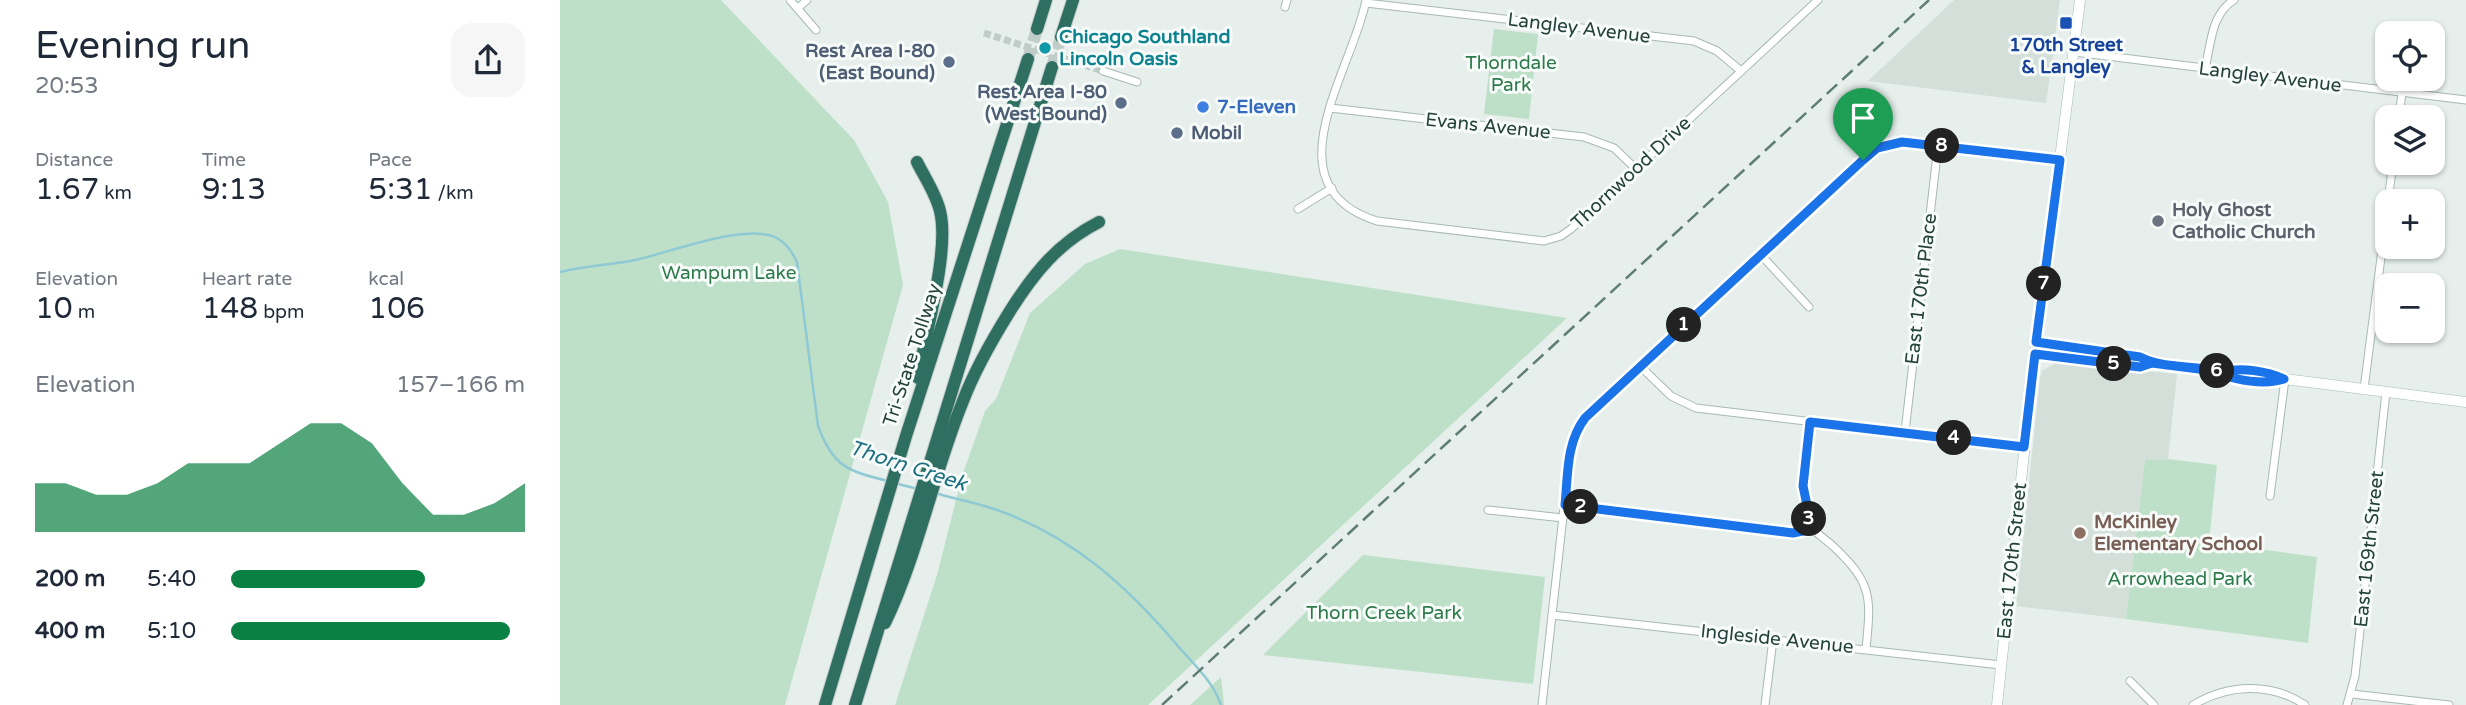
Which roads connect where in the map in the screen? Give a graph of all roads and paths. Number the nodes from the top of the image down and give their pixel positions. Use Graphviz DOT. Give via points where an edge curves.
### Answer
graph roads {
  1 [pos="790,0"];
  2 [pos="807,0"];
  3 [pos="1046,0"];
  4 [pos="1073,0"];
  5 [pos="1818,0"];
  6 [pos="2080,0"];
  7 [pos="2234,0"];
  8 [pos="1366,1"];
  9 [pos="797,8"];
  10 [pos="1037,29"];
  11 [pos="816,30"];
  12 [pos="1061,37"];
  13 [pos="2074,52"];
  14 [pos="1028,59"];
  15 [pos="1052,67"];
  16 [pos="2206,69"];
  17 [pos="1103,71"];
  18 [pos="1741,71"];
  19 [pos="1137,82"];
  20 [pos="2402,93"];
  21 [pos="2466,100"];
  22 [pos="2400,105"];
  23 [pos="1330,108"];
  24 [pos="1938,146"];
  25 [pos="2060,160"];
  26 [pos="917,162"];
  27 [pos="1636,169"];
  28 [pos="1332,188"];
  29 [pos="1298,209"];
  30 [pos="1099,222"];
  31 [pos="1761,255"];
  32 [pos="2381,259"];
  33 [pos="1809,307"];
  34 [pos="2036,342"];
  35 [pos="2035,354"];
  36 [pos="2152,363"];
  37 [pos="1640,366"];
  38 [pos="2284,379"];
  39 [pos="2364,389"];
  40 [pos="2386,392"];
  41 [pos="2466,402"];
  42 [pos="912,417"];
  43 [pos="1810,422"];
  44 [pos="1905,432"];
  45 [pos="941,446"];
  46 [pos="2024,447"];
  47 [pos="2270,496"];
  48 [pos="1565,505"];
  49 [pos="1488,510"];
  50 [pos="1563,518"];
  51 [pos="1812,529"];
  52 [pos="1552,615"];
  53 [pos="1773,639"];
  54 [pos="1866,649"];
  55 [pos="2001,666"];
  56 [pos="2130,681"];
  57 [pos="2352,694"];
  58 [pos="822,705"];
  59 [pos="855,705"];
  60 [pos="1542,705"];
  61 [pos="1765,705"];
  62 [pos="1997,705"];
  63 [pos="2154,705"];
  64 [pos="2193,705"];
  65 [pos="2305,705"];
  66 [pos="2347,705"];
  67 [pos="2449,705"];
  1 -- 9 [label="street"];
  2 -- 9 [label="street"];
  3 -- 10 [label="highway"];
  4 -- 12 [label="highway"];
  5 -- 18 [label="street, Thornwood Drive"];
  6 -- 13 [label="street, East 170th Street"];
  7 -- 16 [label="street" via="2216,19"];
  8 -- 18 [label="street, Langley Avenue" via="1694,41 1717,51"];
  8 -- 23 [label="street"];
  9 -- 11 [label="street"];
  13 -- 16 [label="street, Langley Avenue"];
  13 -- 25 [label="street, East 170th Street"];
  14 -- 42 [label="highway, Tri-State Tollway"];
  15 -- 45 [label="highway"];
  16 -- 20 [label="street, Langley Avenue"];
  17 -- 19 [label="street"];
  18 -- 27 [label="street, Thornwood Drive"];
  20 -- 21 [label="street, Langley Avenue"];
  20 -- 22 [label="street"];
  23 -- 27 [label="street, Evans Avenue" via="1584,137 1614,148"];
  23 -- 28 [label="street" via="1321,154"];
  24 -- 25 [label="street"];
  24 -- 31 [label="street" via="1895,142 1877,148"];
  24 -- 44 [label="street, East 170th Place"];
  25 -- 34 [label="street, East 170th Street"];
  26 -- 42 [label="highway" via="940,212 942,241"];
  27 -- 28 [label="street, Thornwood Drive" via="1571,229 1544,241 1377,221 1353,210"];
  28 -- 29 [label="street"];
  30 -- 45 [label="highway" via="1050,256 1024,288 979,364"];
  31 -- 33 [label="street"];
  31 -- 37 [label="street"];
  32 -- 39 [label="street"];
  34 -- 35 [label="street, East 170th Street"];
  34 -- 36 [label="street" via="2140,357"];
  35 -- 36 [label="street" via="2140,367"];
  35 -- 46 [label="street, East 170th Street"];
  36 -- 38 [label="street" via="2272,383"];
  37 -- 43 [label="street" via="1687,405"];
  37 -- 48 [label="street" via="1585,418 1573,438"];
  38 -- 39 [label="street"];
  38 -- 47 [label="street"];
  39 -- 40 [label="street"];
  40 -- 41 [label="street"];
  40 -- 57 [label="street, East 169th Street"];
  42 -- 58 [label="highway, Tri-State Tollway"];
  43 -- 44 [label="street"];
  43 -- 51 [label="street" via="1803,486"];
  44 -- 46 [label="street"];
  45 -- 59 [label="highway" via="901,590 867,661"];
  46 -- 55 [label="street, East 170th Street"];
  48 -- 50 [label="street"];
  48 -- 51 [label="street" via="1793,533"];
  49 -- 50 [label="street"];
  50 -- 52 [label="street"];
  51 -- 54 [label="street" via="1838,550 1865,584 1870,606"];
  52 -- 53 [label="street, Ingleside Avenue"];
  52 -- 60 [label="street"];
  53 -- 54 [label="street, Ingleside Avenue"];
  53 -- 61 [label="street"];
  54 -- 55 [label="street, Ingleside Avenue"];
  55 -- 62 [label="street, East 170th Street"];
  56 -- 63 [label="street"];
  57 -- 66 [label="street, East 169th Street"];
  57 -- 67 [label="street"];
  64 -- 65 [label="street" via="2218,693 2255,688"];
}
